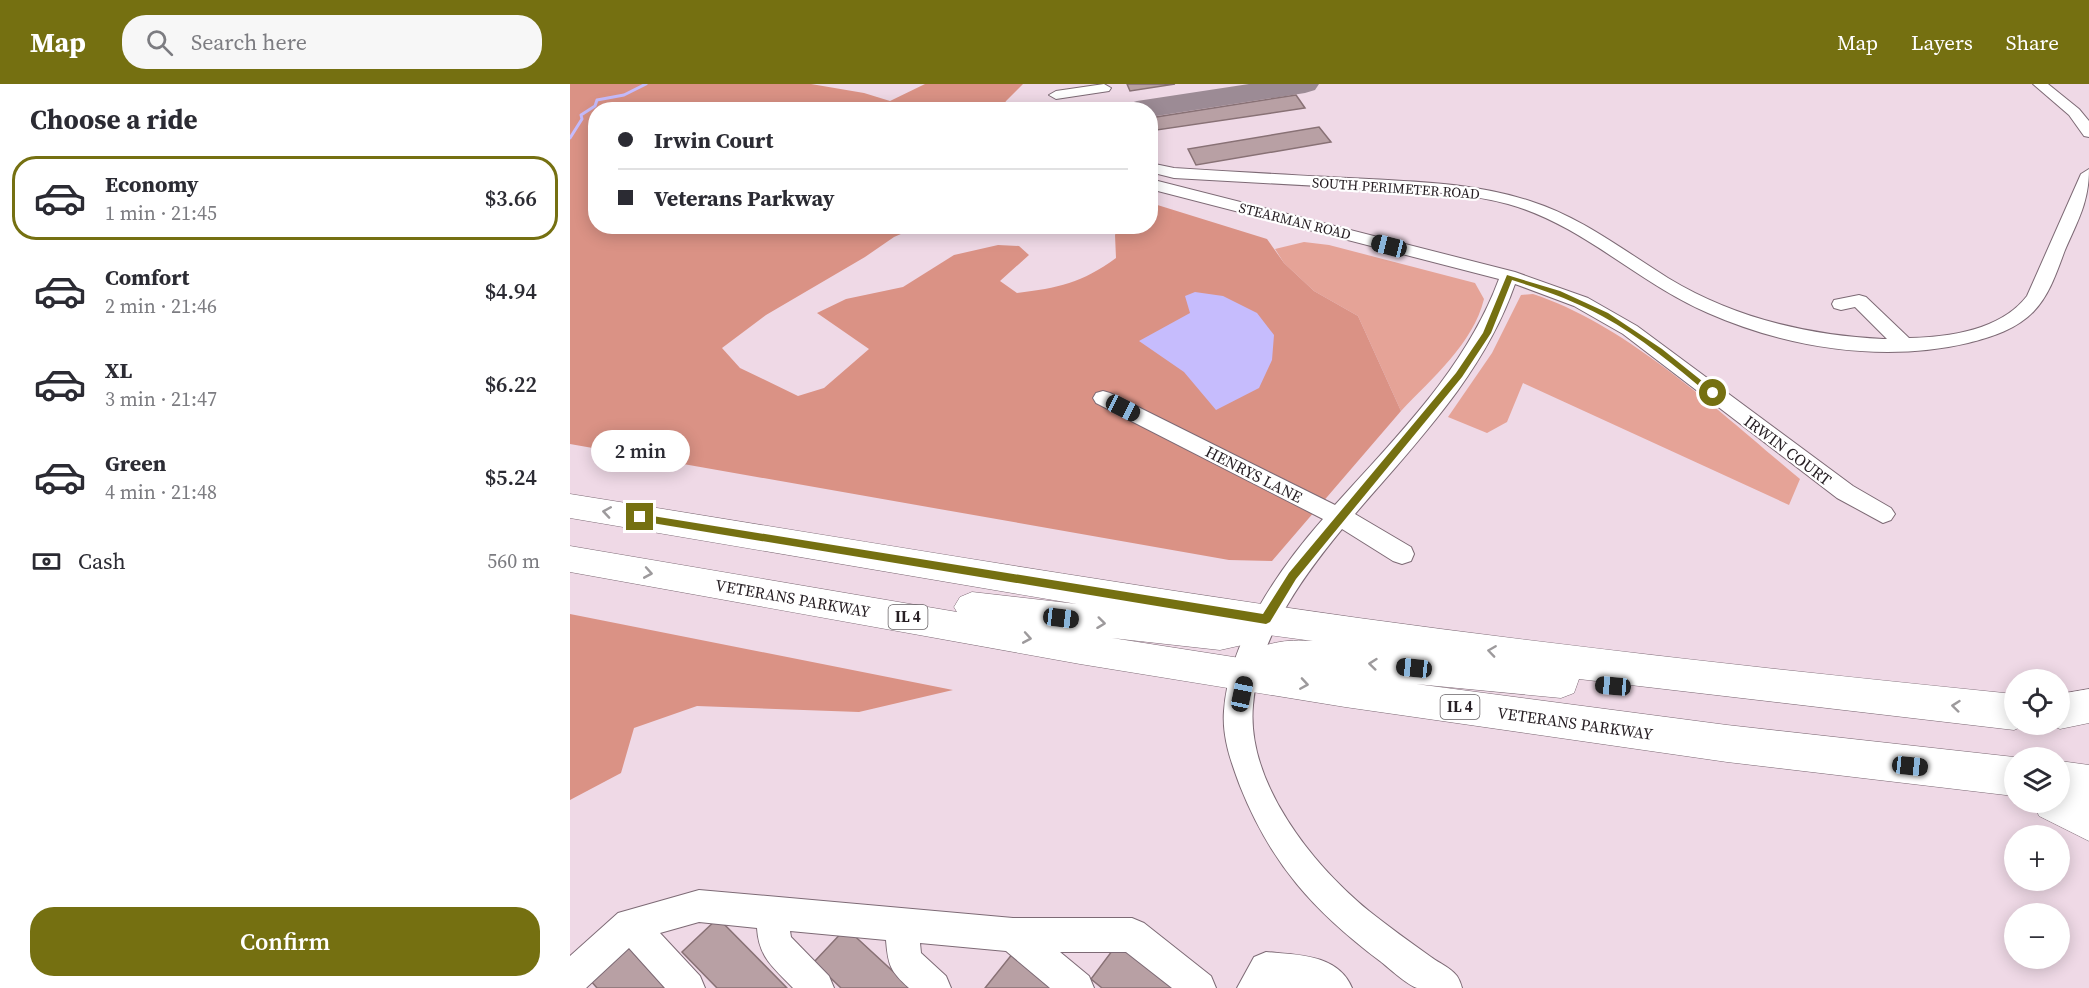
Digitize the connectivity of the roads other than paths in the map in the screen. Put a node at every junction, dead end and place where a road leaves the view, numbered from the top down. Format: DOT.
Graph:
graph roads {
  1 [pos="2040,84"];
  2 [pos="1104,88"];
  3 [pos="1054,90"];
  4 [pos="2089,133"];
  5 [pos="1158,169"];
  6 [pos="2089,174"];
  7 [pos="1158,186"];
  8 [pos="1509,276"];
  9 [pos="1841,304"];
  10 [pos="1905,345"];
  11 [pos="1103,398"];
  12 [pos="570,506"];
  13 [pos="1883,514"];
  14 [pos="1340,518"];
  15 [pos="1402,554"];
  16 [pos="570,559"];
  17 [pos="731,587"];
  18 [pos="1266,619"];
  19 [pos="1246,675"];
  20 [pos="1786,688"];
  21 [pos="2089,706"];
  22 [pos="2070,709"];
  23 [pos="2004,711"];
  24 [pos="2070,718"];
  25 [pos="2089,720"];
  26 [pos="1674,737"];
  27 [pos="2004,776"];
  28 [pos="2070,783"];
  29 [pos="2089,784"];
  30 [pos="2004,794"];
  31 [pos="2070,810"];
  32 [pos="2089,820"];
  33 [pos="772,912"];
  34 [pos="630,925"];
  35 [pos="902,925"];
  36 [pos="1013,935"];
  37 [pos="570,979"];
  38 [pos="688,988"];
  39 [pos="817,988"];
  40 [pos="934,988"];
  41 [pos="1077,988"];
  42 [pos="1199,988"];
  43 [pos="1254,988"];
  44 [pos="1335,988"];
  45 [pos="1445,988"];
  1 -- 4 [label="street"];
  2 -- 3 [label="street"];
  5 -- 10 [label="street, SOUTH PERIMETER ROAD"];
  6 -- 10 [label="street, SOUTH PERIMETER ROAD"];
  7 -- 8 [label="street, STEARMAN ROAD"];
  8 -- 13 [label="street, IRWIN COURT"];
  8 -- 14 [label="street"];
  9 -- 10 [label="street"];
  11 -- 14 [label="street, HENRYS LANE"];
  18 -- 12 [label="highway, one-way"];
  14 -- 15 [label="street, HENRYS LANE"];
  14 -- 18 [label="street"];
  16 -- 17 [label="highway, VETERANS PARKWAY / IL 4, one-way"];
  17 -- 18 [label="highway, one-way"];
  17 -- 19 [label="highway, VETERANS PARKWAY / IL 4, one-way"];
  18 -- 19 [label="street"];
  20 -- 18 [label="highway, one-way"];
  20 -- 19 [label="highway, one-way"];
  19 -- 26 [label="highway, VETERANS PARKWAY / IL 4, one-way"];
  19 -- 45 [label="street"];
  23 -- 20 [label="highway, one-way"];
  21 -- 22 [label="highway"];
  24 -- 25 [label="highway"];
  26 -- 27 [label="highway, VETERANS PARKWAY / IL 4"];
  26 -- 30 [label="highway"];
  28 -- 29 [label="highway"];
  31 -- 32 [label="highway"];
  33 -- 34 [label="street"];
  33 -- 35 [label="street"];
  33 -- 39 [label="street"];
  34 -- 37 [label="street"];
  34 -- 38 [label="street"];
  35 -- 36 [label="street"];
  35 -- 40 [label="street"];
  36 -- 41 [label="street"];
  36 -- 42 [label="street"];
  43 -- 44 [label="street"];
}
